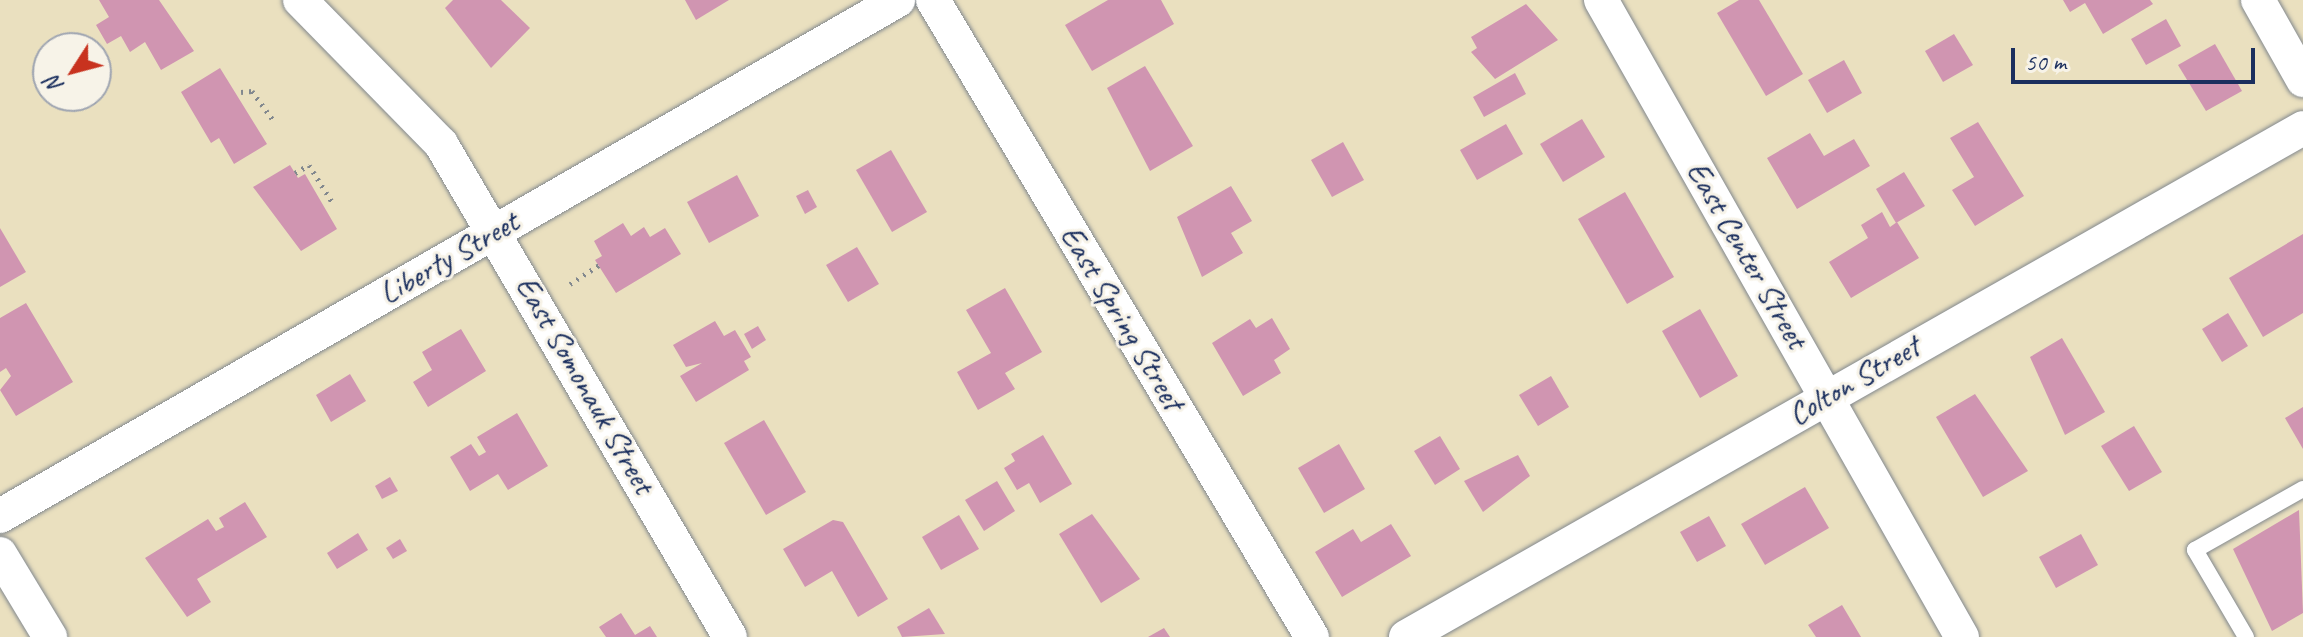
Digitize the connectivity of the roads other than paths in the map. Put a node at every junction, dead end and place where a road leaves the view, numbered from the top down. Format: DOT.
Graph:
graph roads {
  1 [pos="300,0"];
  2 [pos="898,0"];
  3 [pos="933,0"];
  4 [pos="1601,0"];
  5 [pos="2258,0"];
  6 [pos="2303,80"];
  7 [pos="2303,128"];
  8 [pos="496,231"];
  9 [pos="1826,396"];
  10 [pos="2303,489"];
  11 [pos="0,516"];
  12 [pos="0,554"];
  13 [pos="50,637"];
  14 [pos="730,637"];
  15 [pos="1312,637"];
  16 [pos="1406,637"];
  17 [pos="1962,637"];
  18 [pos="2246,637"];
  1 -- 8 [label="street, East Somonauk Street"];
  2 -- 8 [label="street, Liberty Street"];
  3 -- 15 [label="street, East Spring Street"];
  4 -- 9 [label="street, East Center Street"];
  5 -- 6 [label="street"];
  7 -- 9 [label="street, Colton Street"];
  8 -- 11 [label="street, Liberty Street"];
  8 -- 14 [label="street, East Somonauk Street"];
  9 -- 16 [label="street, Colton Street"];
  9 -- 17 [label="street, East Center Street"];
  10 -- 18 [label="lane"];
  12 -- 13 [label="street"];
}
